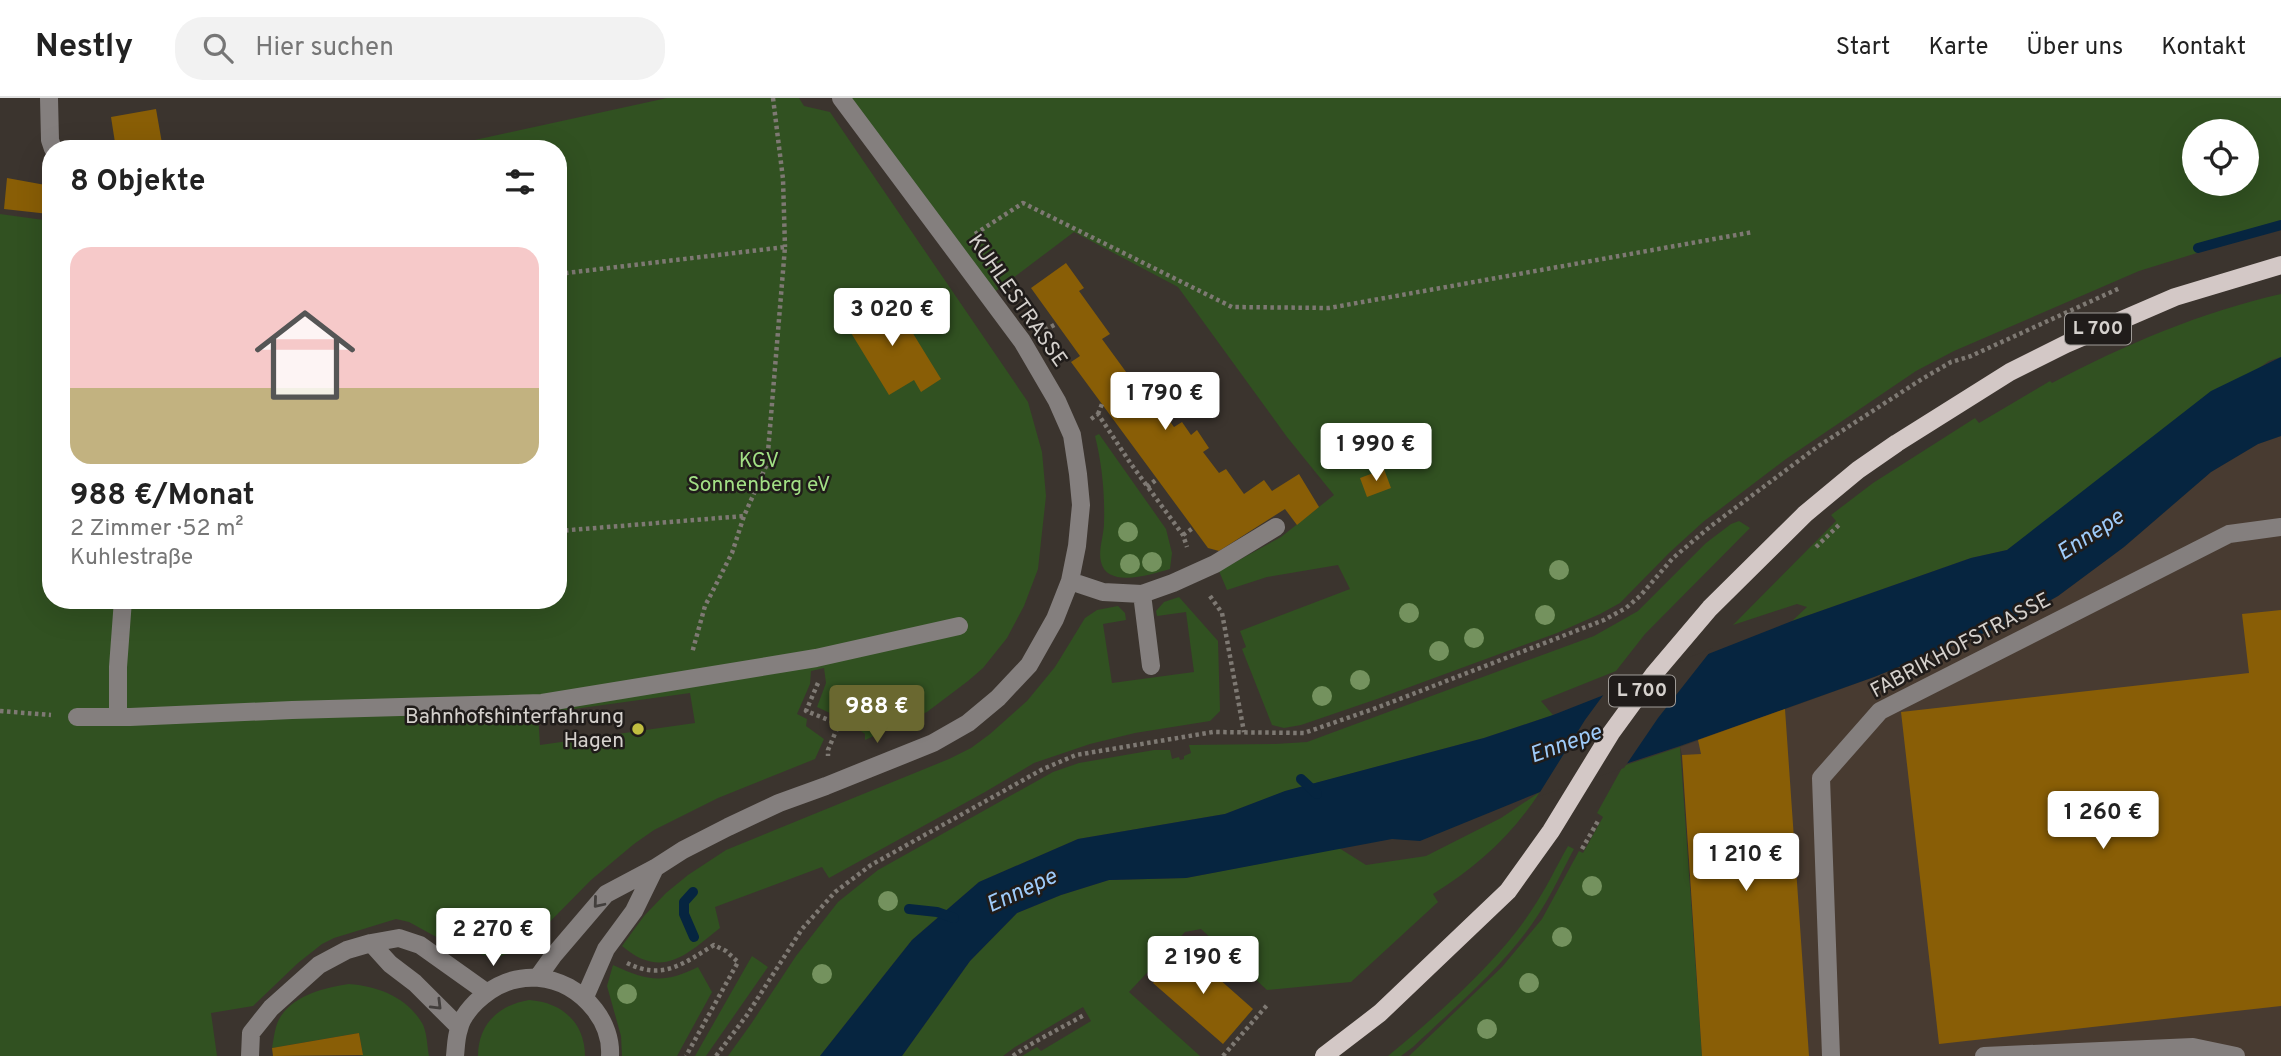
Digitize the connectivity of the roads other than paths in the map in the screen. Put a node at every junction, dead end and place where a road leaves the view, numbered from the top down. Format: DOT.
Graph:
graph roads {
  1 [pos="49,98"];
  2 [pos="841,98"];
  3 [pos="52,140"];
  4 [pos="2281,265"];
  5 [pos="1276,527"];
  6 [pos="2281,527"];
  7 [pos="1070,581"];
  8 [pos="1142,594"];
  9 [pos="122,609"];
  10 [pos="959,626"];
  11 [pos="1151,666"];
  12 [pos="77,717"];
  13 [pos="118,717"];
  14 [pos="655,868"];
  15 [pos="371,943"];
  16 [pos="538,977"];
  17 [pos="486,992"];
  18 [pos="584,997"];
  19 [pos="459,1027"];
  20 [pos="250,1056"];
  21 [pos="455,1056"];
  22 [pos="610,1056"];
  23 [pos="1324,1056"];
  24 [pos="1831,1056"];
  25 [pos="1984,1056"];
  26 [pos="2236,1056"];
  1 -- 3 [label="street"];
  2 -- 7 [label="street, KUHLESTRASSE"];
  4 -- 23 [label="main road, L 700"];
  5 -- 8 [label="street"];
  6 -- 24 [label="street, FABRIKHOFSTRASSE"];
  7 -- 8 [label="street"];
  7 -- 14 [label="street, KUHLESTRASSE"];
  8 -- 11 [label="street"];
  9 -- 13 [label="street"];
  10 -- 13 [label="street"];
  12 -- 13 [label="street"];
  14 -- 16 [label="street, KUHLESTRASSE, one-way"];
  14 -- 18 [label="street"];
  15 -- 17 [label="street"];
  15 -- 19 [label="street, one-way"];
  15 -- 20 [label="street"];
  16 -- 17 [label="street"];
  16 -- 18 [label="street"];
  17 -- 19 [label="street"];
  18 -- 22 [label="street"];
  19 -- 21 [label="street"];
  25 -- 26 [label="street"];
}
